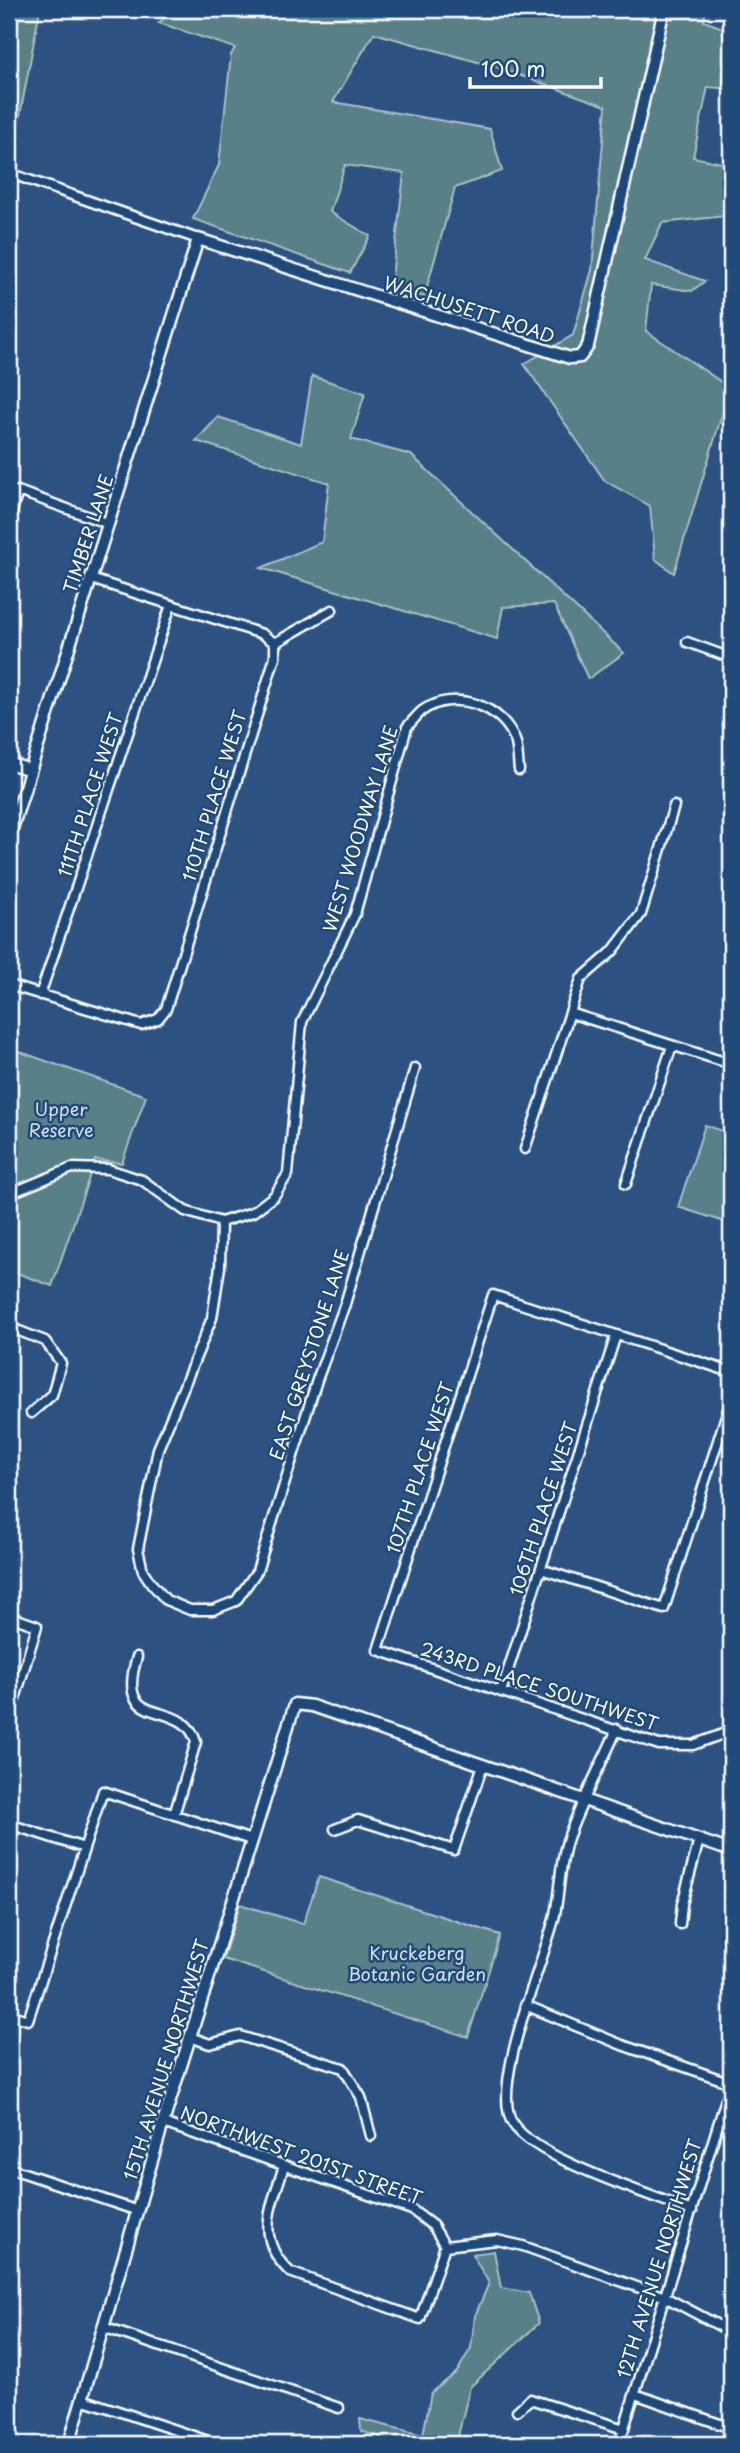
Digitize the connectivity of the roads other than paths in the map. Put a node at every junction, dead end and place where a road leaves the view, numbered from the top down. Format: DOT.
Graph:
graph roads {
  1 [pos="664,9"];
  2 [pos="9,173"];
  3 [pos="198,239"];
  4 [pos="9,522"];
  5 [pos="109,524"];
  6 [pos="91,579"];
  7 [pos="171,605"];
  8 [pos="332,610"];
  9 [pos="687,642"];
  10 [pos="275,643"];
  11 [pos="731,657"];
  12 [pos="9,763"];
  13 [pos="30,770"];
  14 [pos="519,770"];
  15 [pos="674,806"];
  16 [pos="9,838"];
  17 [pos="9,985"];
  18 [pos="40,995"];
  19 [pos="570,1013"];
  20 [pos="672,1046"];
  21 [pos="731,1064"];
  22 [pos="415,1068"];
  23 [pos="525,1149"];
  24 [pos="626,1184"];
  25 [pos="9,1194"];
  26 [pos="221,1222"];
  27 [pos="9,1327"];
  28 [pos="616,1335"];
  29 [pos="731,1372"];
  30 [pos="731,1400"];
  31 [pos="31,1413"];
  32 [pos="541,1569"];
  33 [pos="9,1616"];
  34 [pos="378,1650"];
  35 [pos="137,1657"];
  36 [pos="501,1692"];
  37 [pos="9,1718"];
  38 [pos="617,1730"];
  39 [pos="731,1731"];
  40 [pos="483,1765"];
  41 [pos="586,1800"];
  42 [pos="174,1815"];
  43 [pos="9,1824"];
  44 [pos="335,1829"];
  45 [pos="251,1840"];
  46 [pos="699,1840"];
  47 [pos="84,1848"];
  48 [pos="731,1851"];
  49 [pos="680,1924"];
  50 [pos="525,2005"];
  51 [pos="9,2014"];
  52 [pos="190,2037"];
  53 [pos="731,2083"];
  54 [pos="163,2123"];
  55 [pos="371,2136"];
  56 [pos="284,2166"];
  57 [pos="9,2168"];
  58 [pos="138,2211"];
  59 [pos="692,2211"];
  60 [pos="445,2246"];
  61 [pos="666,2297"];
  62 [pos="103,2328"];
  63 [pos="731,2332"];
  64 [pos="635,2394"];
  65 [pos="82,2399"];
  66 [pos="340,2408"];
  67 [pos="517,2411"];
  68 [pos="731,2428"];
  69 [pos="624,2430"];
  70 [pos="69,2444"];
  71 [pos="217,2444"];
  72 [pos="620,2444"];
  1 -- 3 [label="street, WACHUSETT ROAD"];
  2 -- 3 [label="street, WACHUSETT ROAD"];
  3 -- 5 [label="street, TIMBER LANE"];
  4 -- 5 [label="street"];
  5 -- 6 [label="street, TIMBER LANE"];
  6 -- 7 [label="street"];
  6 -- 13 [label="street, TIMBER LANE"];
  7 -- 10 [label="street"];
  7 -- 18 [label="street, 111TH PLACE WEST"];
  8 -- 10 [label="street"];
  9 -- 11 [label="street"];
  10 -- 18 [label="street, 110TH PLACE WEST"];
  12 -- 13 [label="street"];
  13 -- 16 [label="street, TIMBER LANE"];
  14 -- 26 [label="street, WEST WOODWAY LANE"];
  15 -- 19 [label="street"];
  17 -- 18 [label="street"];
  19 -- 20 [label="street"];
  19 -- 23 [label="street"];
  20 -- 21 [label="street"];
  20 -- 24 [label="street"];
  22 -- 26 [label="street, EAST GREYSTONE LANE"];
  25 -- 26 [label="street"];
  27 -- 31 [label="street"];
  28 -- 29 [label="street"];
  28 -- 32 [label="street, 106TH PLACE WEST"];
  28 -- 34 [label="street, 107TH PLACE WEST"];
  30 -- 32 [label="street"];
  32 -- 36 [label="street, 106TH PLACE WEST"];
  33 -- 37 [label="street"];
  34 -- 36 [label="street, 243RD PLACE SOUTHWEST"];
  35 -- 42 [label="street"];
  36 -- 38 [label="street, 243RD PLACE SOUTHWEST"];
  38 -- 39 [label="street, 243RD PLACE SOUTHWEST"];
  38 -- 41 [label="street"];
  40 -- 41 [label="street"];
  40 -- 44 [label="street"];
  40 -- 45 [label="street, 15TH AVENUE NORTHWEST"];
  41 -- 46 [label="street"];
  41 -- 50 [label="street"];
  42 -- 45 [label="street"];
  42 -- 47 [label="street"];
  43 -- 47 [label="street"];
  45 -- 52 [label="street, 15TH AVENUE NORTHWEST"];
  46 -- 48 [label="street"];
  46 -- 49 [label="street"];
  47 -- 51 [label="street"];
  50 -- 53 [label="street"];
  50 -- 59 [label="street"];
  52 -- 54 [label="street, 15TH AVENUE NORTHWEST"];
  52 -- 55 [label="street"];
  53 -- 59 [label="street, 12TH AVENUE NORTHWEST"];
  54 -- 56 [label="street, NORTHWEST 201ST STREET"];
  54 -- 58 [label="street, 15TH AVENUE NORTHWEST"];
  56 -- 60 [label="street, NORTHWEST 201ST STREET"];
  56 -- 60 [label="street"];
  57 -- 58 [label="street"];
  58 -- 62 [label="street, 15TH AVENUE NORTHWEST"];
  59 -- 61 [label="street, 12TH AVENUE NORTHWEST"];
  60 -- 61 [label="street"];
  61 -- 63 [label="street"];
  61 -- 64 [label="street, 12TH AVENUE NORTHWEST"];
  62 -- 65 [label="street, 15TH AVENUE NORTHWEST"];
  62 -- 66 [label="street"];
  64 -- 68 [label="street"];
  64 -- 69 [label="street, 12TH AVENUE NORTHWEST"];
  65 -- 70 [label="street, 15TH AVENUE NORTHWEST"];
  65 -- 71 [label="street"];
  67 -- 69 [label="street"];
  69 -- 72 [label="street, 12TH AVENUE NORTHWEST"];
}
